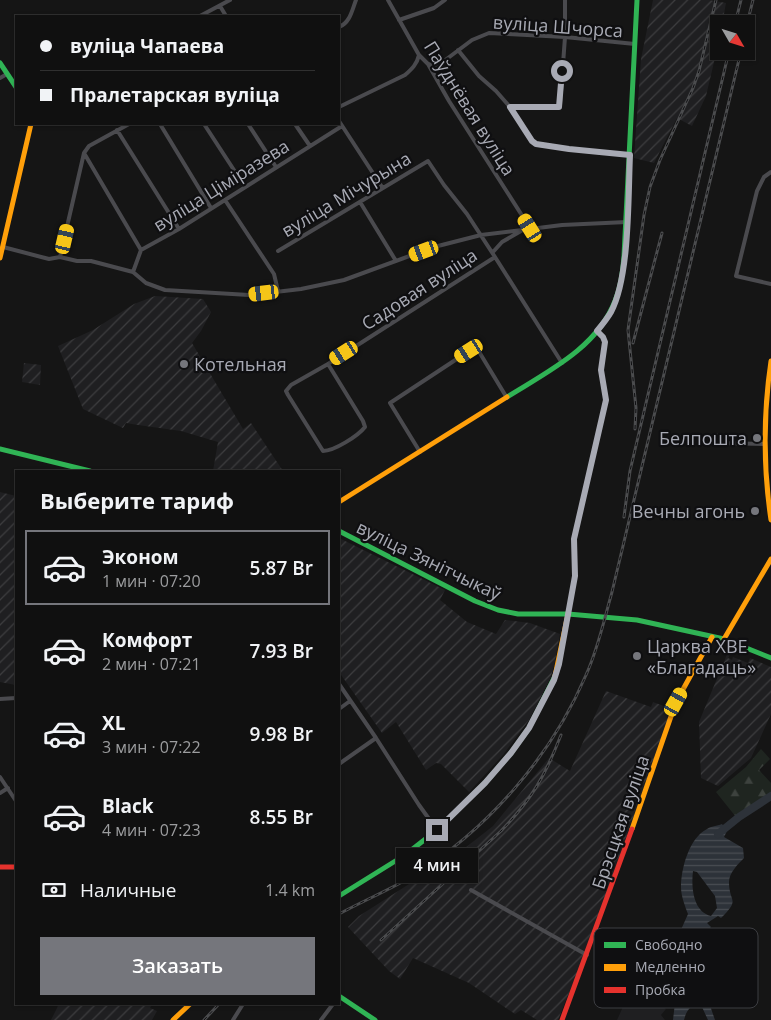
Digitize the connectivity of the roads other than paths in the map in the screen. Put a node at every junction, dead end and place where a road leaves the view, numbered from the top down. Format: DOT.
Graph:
graph roads {
  1 [pos="230,0"];
  2 [pos="356,0"];
  3 [pos="388,0"];
  4 [pos="445,0"];
  5 [pos="565,0"];
  6 [pos="637,0"];
  7 [pos="220,6"];
  8 [pos="202,15"];
  9 [pos="225,15"];
  10 [pos="399,20"];
  11 [pos="340,26"];
  12 [pos="565,37"];
  13 [pos="635,44"];
  14 [pos="458,50"];
  15 [pos="419,55"];
  16 [pos="0,63"];
  17 [pos="428,64"];
  18 [pos="7,74"];
  19 [pos="0,78"];
  20 [pos="15,86"];
  21 [pos="340,107"];
  22 [pos="510,107"];
  23 [pos="340,123"];
  24 [pos="31,125"];
  25 [pos="127,125"];
  26 [pos="161,125"];
  27 [pos="205,125"];
  28 [pos="249,125"];
  29 [pos="296,125"];
  30 [pos="342,126"];
  31 [pos="118,130"];
  32 [pos="310,146"];
  33 [pos="84,153"];
  34 [pos="630,155"];
  35 [pos="276,167"];
  36 [pos="771,172"];
  37 [pos="245,187"];
  38 [pos="382,188"];
  39 [pos="225,200"];
  40 [pos="360,202"];
  41 [pos="211,208"];
  42 [pos="627,222"];
  43 [pos="178,228"];
  44 [pos="530,228"];
  45 [pos="523,230"];
  46 [pos="481,236"];
  47 [pos="1,247"];
  48 [pos="141,250"];
  49 [pos="278,251"];
  50 [pos="492,252"];
  51 [pos="60,257"];
  52 [pos="495,257"];
  53 [pos="0,258"];
  54 [pos="396,261"];
  55 [pos="133,272"];
  56 [pos="771,284"];
  57 [pos="278,291"];
  58 [pos="597,331"];
  59 [pos="771,361"];
  60 [pos="562,363"];
  61 [pos="328,364"];
  62 [pos="507,398"];
  63 [pos="716,435"];
  64 [pos="764,444"];
  65 [pos="0,449"];
  66 [pos="420,452"];
  67 [pos="86,470"];
  68 [pos="340,501"];
  69 [pos="771,520"];
  70 [pos="340,532"];
  71 [pos="771,559"];
  72 [pos="568,614"];
  73 [pos="712,637"];
  74 [pos="724,639"];
  75 [pos="771,658"];
  76 [pos="340,686"];
  77 [pos="15,698"];
  78 [pos="0,699"];
  79 [pos="350,701"];
  80 [pos="340,708"];
  81 [pos="376,738"];
  82 [pos="340,763"];
  83 [pos="0,777"];
  84 [pos="8,788"];
  85 [pos="0,793"];
  86 [pos="15,798"];
  87 [pos="437,830"];
  88 [pos="15,867"];
  89 [pos="0,868"];
  90 [pos="471,890"];
  91 [pos="340,895"];
  92 [pos="596,928"];
  93 [pos="594,935"];
  94 [pos="587,955"];
  95 [pos="340,997"];
  96 [pos="189,1005"];
  97 [pos="242,1005"];
  98 [pos="332,1005"];
  99 [pos="173,1020"];
  100 [pos="233,1020"];
  101 [pos="321,1020"];
  102 [pos="375,1020"];
  103 [pos="562,1020"];
  1 -- 7 [label="street"];
  2 -- 11 [label="street"];
  3 -- 10 [label="street, Паўднёвая вуліца"];
  4 -- 10 [label="street"];
  5 -- 12 [label="street"];
  6 -- 13 [label="main road"];
  7 -- 8 [label="street"];
  7 -- 9 [label="street"];
  10 -- 15 [label="street, Паўднёвая вуліца"];
  12 -- 13 [label="street, вуліца Шчорса"];
  12 -- 14 [label="street, вуліца Шчорса"];
  12 -- 22 [label="street"];
  13 -- 34 [label="main road"];
  14 -- 17 [label="street, вуліца Шчорса"];
  14 -- 22 [label="street"];
  15 -- 17 [label="street, Паўднёвая вуліца"];
  15 -- 21 [label="street"];
  16 -- 18 [label="main road"];
  17 -- 44 [label="street, Паўднёвая вуліца"];
  18 -- 19 [label="street"];
  18 -- 20 [label="main road"];
  22 -- 34 [label="street"];
  23 -- 30 [label="street"];
  24 -- 47 [label="main road"];
  25 -- 31 [label="street"];
  26 -- 41 [label="street"];
  27 -- 37 [label="street"];
  28 -- 35 [label="street"];
  29 -- 32 [label="street"];
  30 -- 32 [label="street, вуліца Ціміразева"];
  30 -- 38 [label="street"];
  31 -- 33 [label="street"];
  31 -- 43 [label="street"];
  32 -- 35 [label="street, вуліца Ціміразева"];
  33 -- 48 [label="street"];
  33 -- 51 [label="street"];
  34 -- 42 [label="main road"];
  35 -- 37 [label="street, вуліца Ціміразева"];
  36 -- 56 [label="street"];
  37 -- 39 [label="street, вуліца Ціміразева"];
  38 -- 40 [label="street, вуліца Мічурына"];
  38 -- 46 [label="street, вуліца Мічурына"];
  39 -- 41 [label="street, вуліца Ціміразева"];
  39 -- 57 [label="street"];
  40 -- 49 [label="street, вуліца Мічурына"];
  40 -- 54 [label="street"];
  41 -- 43 [label="street, вуліца Ціміразева"];
  42 -- 44 [label="street"];
  42 -- 58 [label="main road"];
  43 -- 48 [label="street, вуліца Ціміразева"];
  44 -- 45 [label="street"];
  45 -- 46 [label="street"];
  45 -- 50 [label="street"];
  46 -- 50 [label="street"];
  46 -- 54 [label="street"];
  47 -- 51 [label="street"];
  47 -- 53 [label="main road"];
  48 -- 55 [label="street"];
  50 -- 52 [label="street"];
  51 -- 55 [label="street"];
  52 -- 60 [label="street, Садовая вуліца"];
  52 -- 61 [label="street, Садовая вуліца"];
  54 -- 57 [label="street"];
  55 -- 57 [label="street"];
  58 -- 60 [label="main road"];
  58 -- 72 [label="street"];
  59 -- 64 [label="main road"];
  60 -- 62 [label="main road"];
  61 -- 61 [label="street, Садовая вуліца"];
  62 -- 66 [label="main road"];
  62 -- 66 [label="street"];
  63 -- 64 [label="street"];
  64 -- 69 [label="main road"];
  65 -- 67 [label="main road"];
  66 -- 68 [label="main road"];
  70 -- 72 [label="main road, вуліца Зянітчыкаў"];
  71 -- 74 [label="main road"];
  72 -- 73 [label="main road, вуліца Зянітчыкаў"];
  72 -- 87 [label="main road"];
  73 -- 74 [label="main road, вуліца Зянітчыкаў"];
  73 -- 92 [label="main road, Брэсцкая вуліца"];
  74 -- 75 [label="main road, вуліца Зянітчыкаў"];
  76 -- 79 [label="street"];
  77 -- 78 [label="street"];
  79 -- 80 [label="street"];
  79 -- 81 [label="street"];
  81 -- 82 [label="street"];
  81 -- 87 [label="street"];
  83 -- 84 [label="street"];
  84 -- 85 [label="street"];
  84 -- 86 [label="street"];
  87 -- 91 [label="main road"];
  88 -- 89 [label="main road"];
  90 -- 94 [label="street"];
  93 -- 94 [label="main road, Брэсцкая вуліца"];
  94 -- 103 [label="main road, Брэсцкая вуліца"];
  95 -- 102 [label="main road"];
  96 -- 99 [label="main road"];
  97 -- 100 [label="street"];
  98 -- 101 [label="street"];
}
